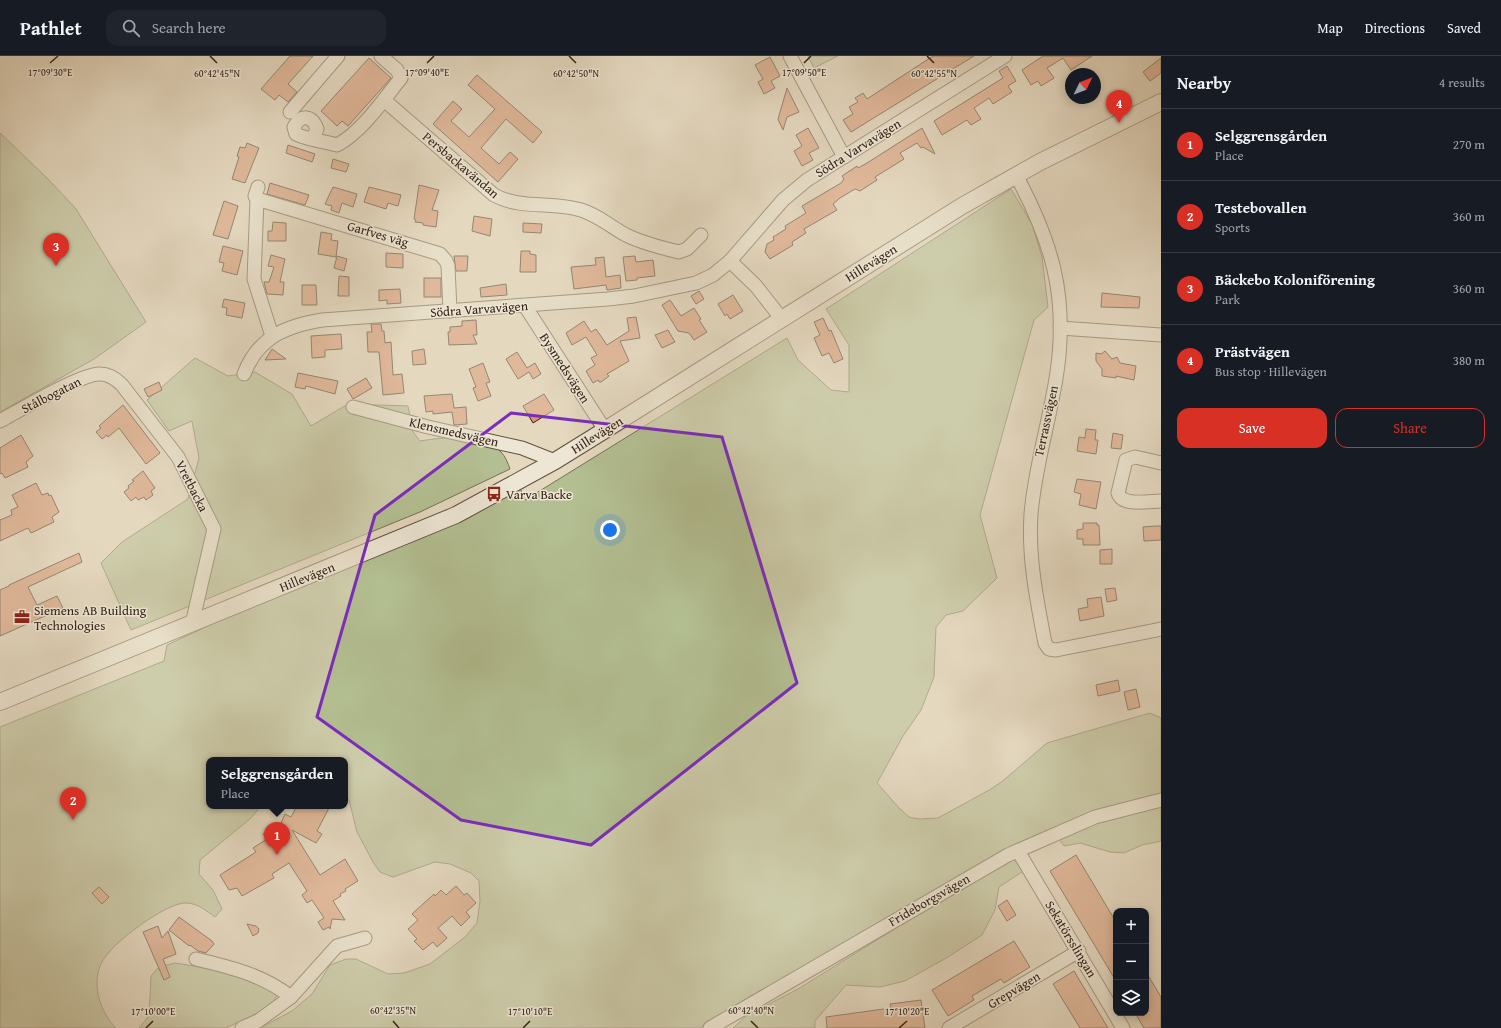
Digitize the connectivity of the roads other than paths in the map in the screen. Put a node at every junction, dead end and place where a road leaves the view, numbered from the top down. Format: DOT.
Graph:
graph roads {
  1 [pos="338,56"];
  2 [pos="381,56"];
  3 [pos="790,56"];
  4 [pos="1005,56"];
  5 [pos="384,100"];
  6 [pos="1161,102"];
  7 [pos="290,112"];
  8 [pos="313,138"];
  9 [pos="844,157"];
  10 [pos="1016,175"];
  11 [pos="701,235"];
  12 [pos="730,261"];
  13 [pos="525,306"];
  14 [pos="450,311"];
  15 [pos="781,318"];
  16 [pos="1060,328"];
  17 [pos="1161,335"];
  18 [pos="272,336"];
  19 [pos="103,374"];
  20 [pos="244,374"];
  21 [pos="353,407"];
  22 [pos="0,421"];
  23 [pos="605,430"];
  24 [pos="555,461"];
  25 [pos="1161,462"];
  26 [pos="1161,501"];
  27 [pos="192,624"];
  28 [pos="1161,629"];
  29 [pos="0,702"];
  30 [pos="1161,800"];
  31 [pos="1018,851"];
  32 [pos="365,938"];
  33 [pos="1079,951"];
  34 [pos="196,959"];
  35 [pos="291,997"];
  36 [pos="242,1028"];
  37 [pos="710,1028"];
  38 [pos="949,1028"];
  39 [pos="1124,1028"];
  1 -- 7 [label="street"];
  2 -- 5 [label="street"];
  3 -- 9 [label="street"];
  4 -- 9 [label="street, Södra Varvavägen"];
  5 -- 8 [label="street"];
  5 -- 11 [label="street, Persbackavändan"];
  6 -- 10 [label="street, Hillevägen"];
  9 -- 12 [label="street, Södra Varvavägen"];
  10 -- 15 [label="street, Hillevägen"];
  10 -- 16 [label="street, Terrassvägen"];
  12 -- 13 [label="street, Södra Varvavägen"];
  12 -- 15 [label="street"];
  13 -- 14 [label="street, Södra Varvavägen"];
  13 -- 23 [label="street, Bysmedsvägen"];
  14 -- 18 [label="street, Södra Varvavägen"];
  14 -- 18 [label="street, Garfves väg"];
  15 -- 23 [label="street, Hillevägen"];
  16 -- 17 [label="street"];
  16 -- 28 [label="street, Terrassvägen"];
  18 -- 20 [label="street, Södra Varvavägen"];
  19 -- 22 [label="street, Stålbogatan"];
  19 -- 27 [label="street, Vretbacka"];
  21 -- 24 [label="street, Klensmedsvägen"];
  23 -- 24 [label="street, Hillevägen"];
  24 -- 27 [label="street, Hillevägen"];
  25 -- 26 [label="street"];
  27 -- 29 [label="street, Hillevägen"];
  30 -- 31 [label="street, Frideborgsvägen"];
  31 -- 33 [label="street, Sekatörsslingan"];
  31 -- 37 [label="street, Frideborgsvägen"];
  32 -- 35 [label="street"];
  33 -- 38 [label="street, Grepvägen"];
  33 -- 39 [label="street, Sekatörsslingan"];
  34 -- 35 [label="street"];
  35 -- 36 [label="street"];
}
